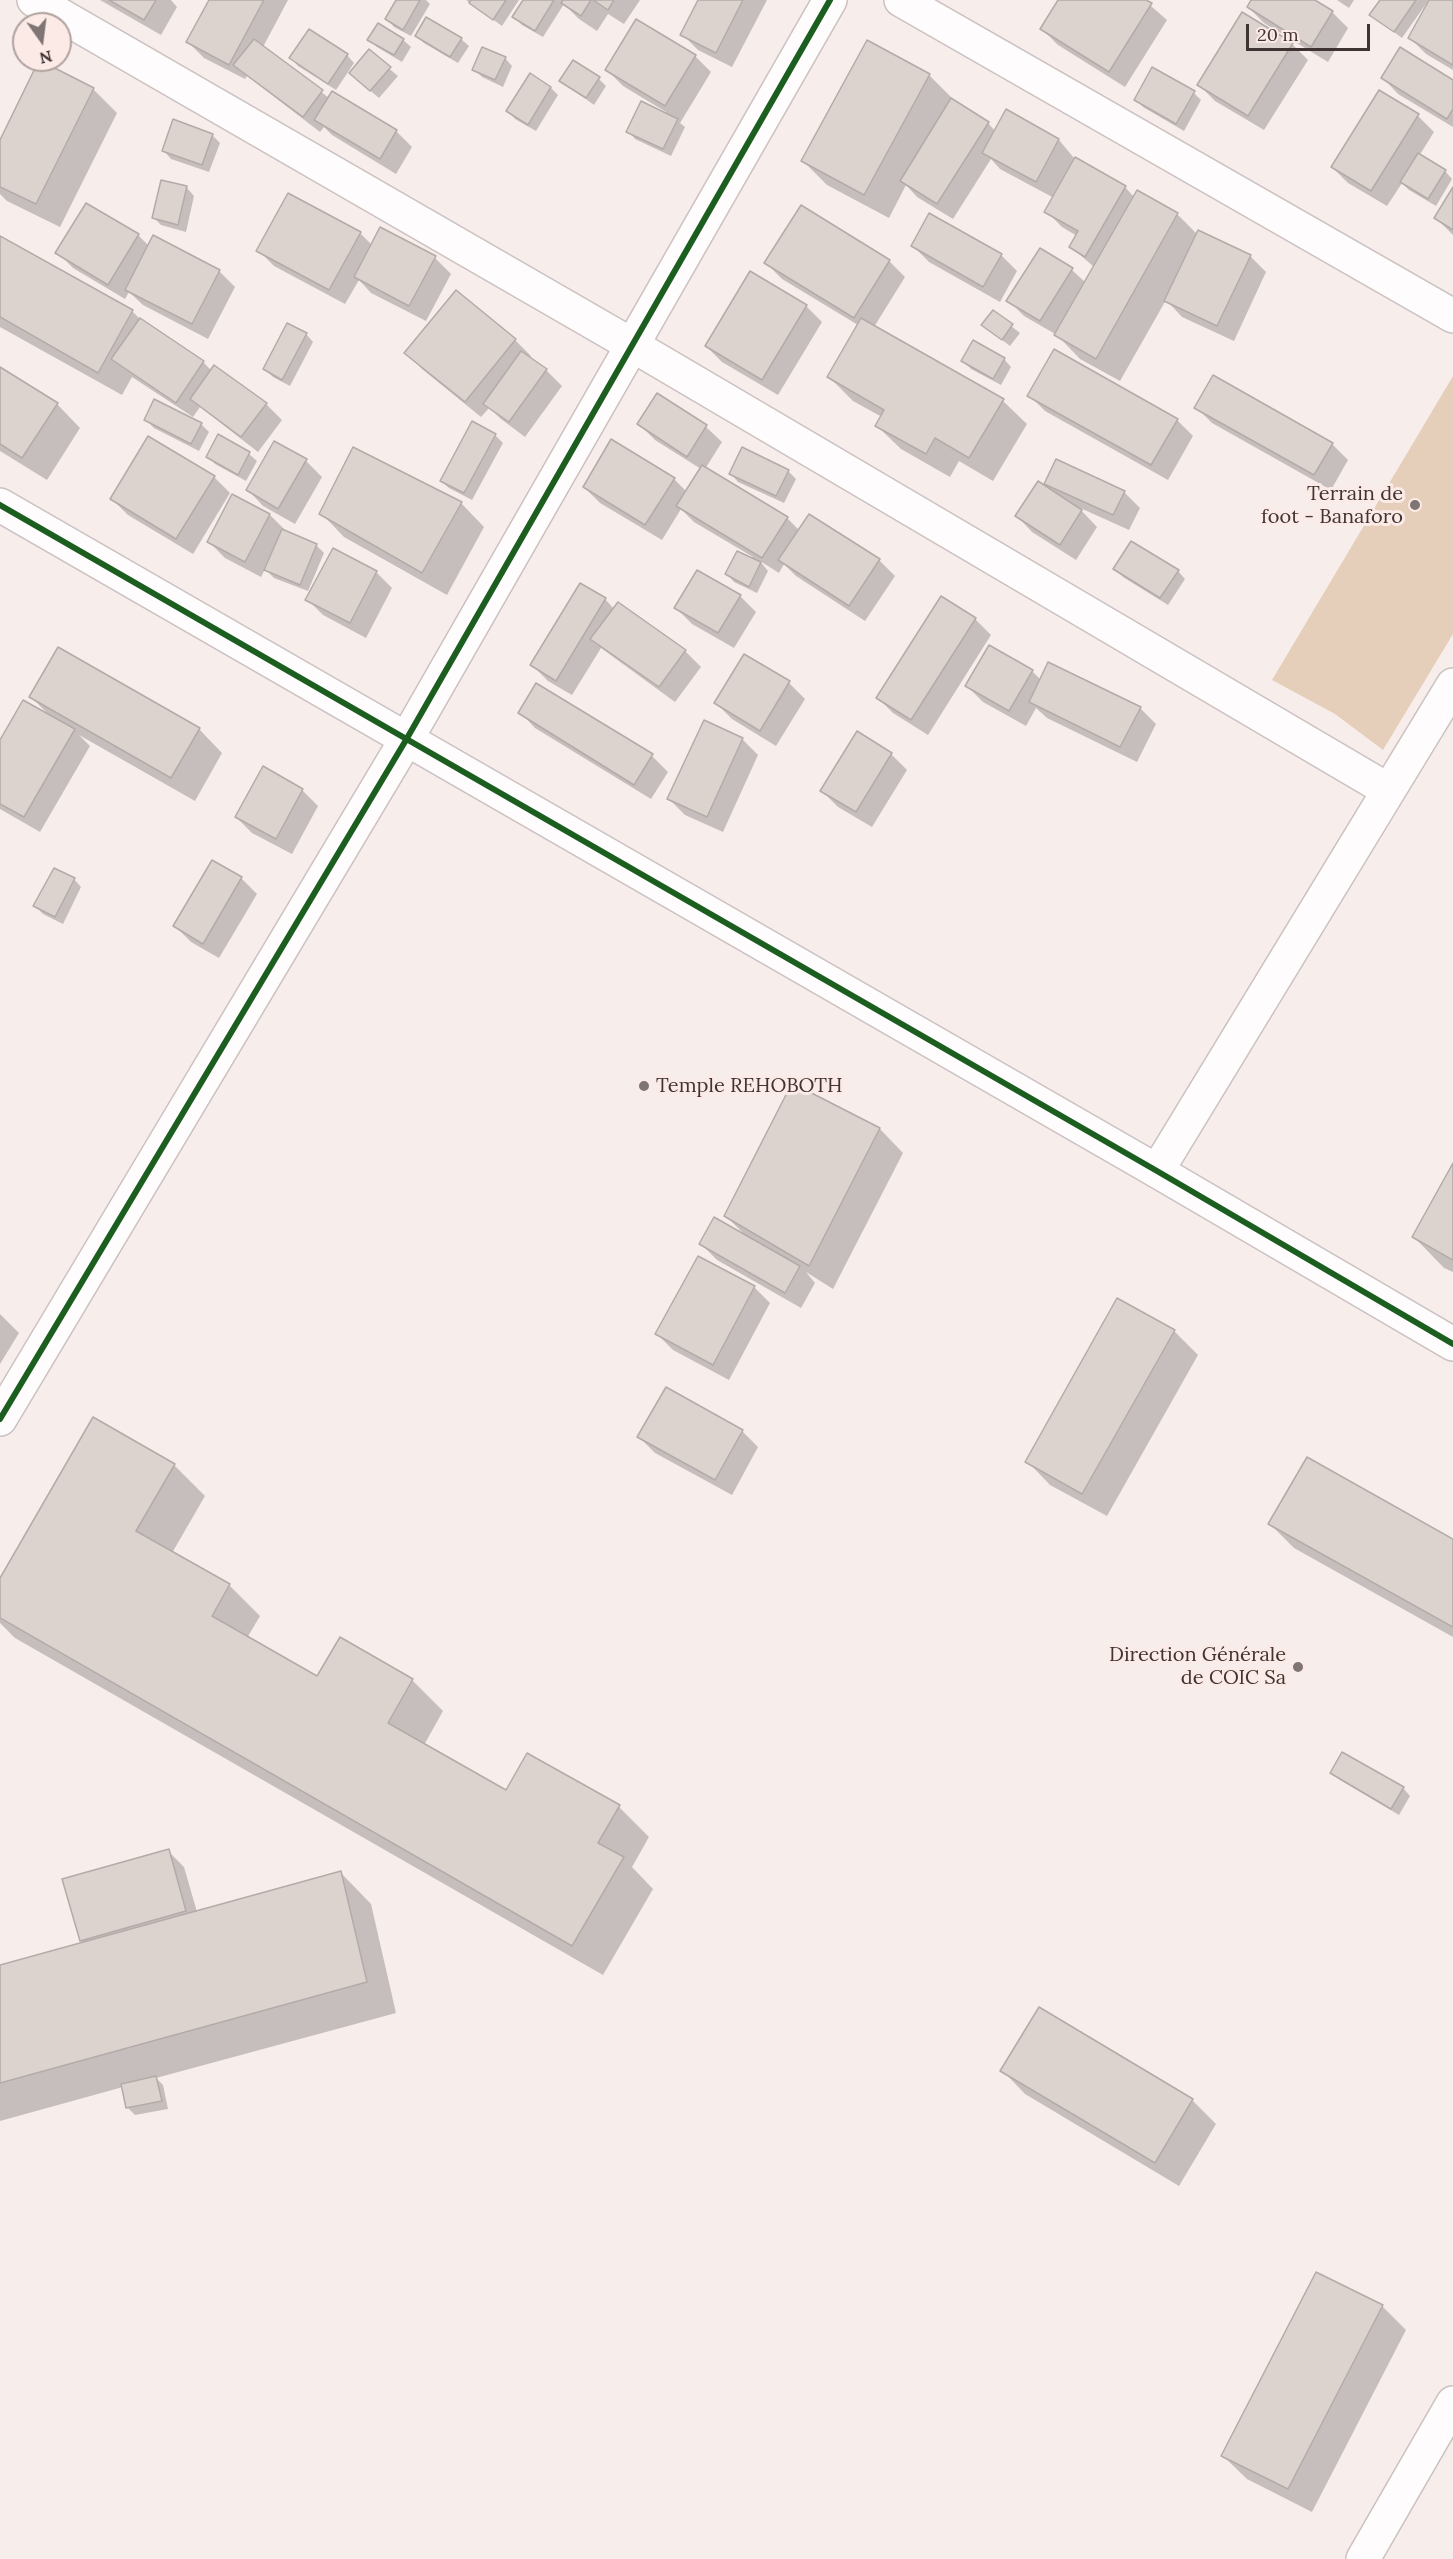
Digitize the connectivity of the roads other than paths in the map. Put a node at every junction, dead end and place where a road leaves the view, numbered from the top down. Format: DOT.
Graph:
graph roads {
  1 [pos="34,0"];
  2 [pos="830,0"];
  3 [pos="901,0"];
  4 [pos="1453,316"];
  5 [pos="632,345"];
  6 [pos="0,505"];
  7 [pos="1453,685"];
  8 [pos="406,740"];
  9 [pos="1389,790"];
  10 [pos="1157,1171"];
  11 [pos="1453,1344"];
  12 [pos="0,1419"];
  13 [pos="1453,2403"];
  14 [pos="1363,2559"];
  1 -- 5 [label="street"];
  2 -- 5 [label="street"];
  3 -- 4 [label="street"];
  5 -- 8 [label="street"];
  5 -- 9 [label="street"];
  6 -- 8 [label="street"];
  7 -- 9 [label="street"];
  8 -- 10 [label="street"];
  8 -- 12 [label="street"];
  9 -- 10 [label="street"];
  10 -- 11 [label="street"];
  13 -- 14 [label="street"];
}
